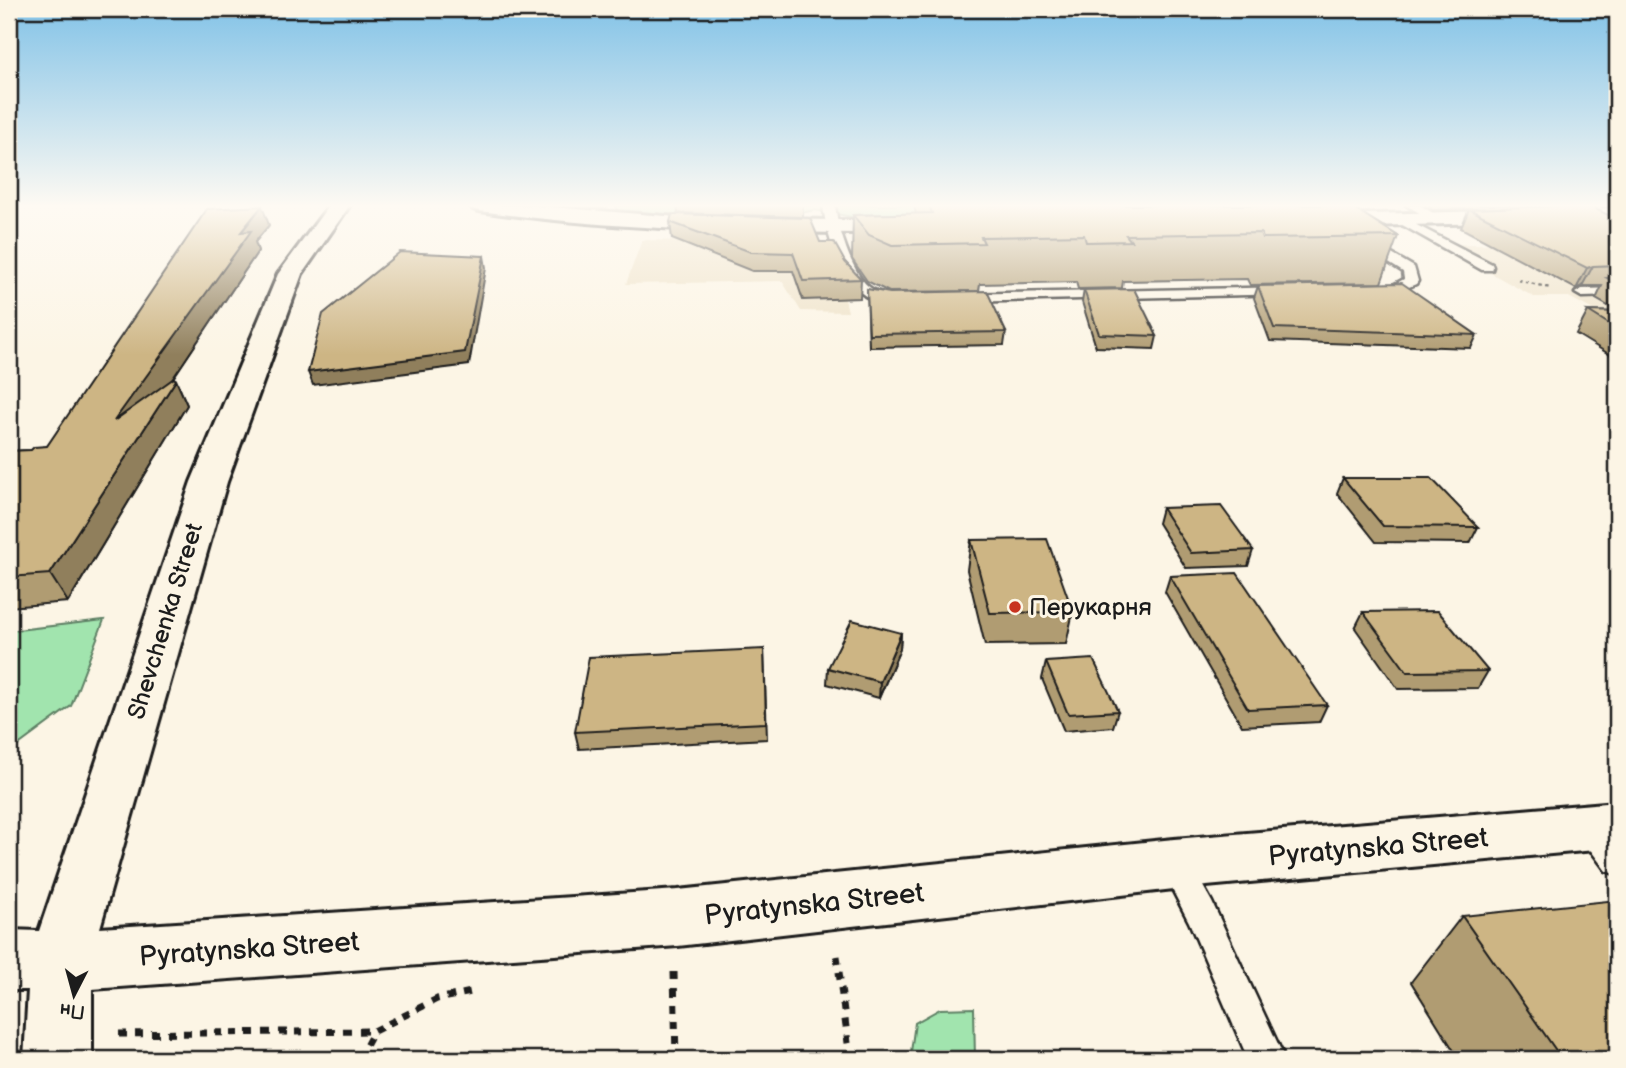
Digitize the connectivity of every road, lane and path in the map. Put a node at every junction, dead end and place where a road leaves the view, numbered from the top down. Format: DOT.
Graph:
graph roads {
  1 [pos="304,255"];
  2 [pos="843,255"];
  3 [pos="1384,255"];
  4 [pos="1469,255"];
  5 [pos="1487,267"];
  6 [pos="1367,289"];
  7 [pos="1298,291"];
  8 [pos="1617,292"];
  9 [pos="1582,293"];
  10 [pos="943,298"];
  11 [pos="903,299"];
  12 [pos="1608,838"];
  13 [pos="1174,864"];
  14 [pos="837,952"];
  15 [pos="35,960"];
  16 [pos="674,971"];
  17 [pos="374,1031"];
  18 [pos="58,1047"];
  19 [pos="676,1059"];
  20 [pos="850,1059"];
  21 [pos="1267,1059"];
  1 -- 15 [label="street, Shevchenka Street"];
  2 -- 11 [label="lane"];
  3 -- 6 [label="lane"];
  4 -- 5 [label="lane"];
  5 -- 9 [label="path"];
  7 -- 10 [label="lane"];
  8 -- 9 [label="lane"];
  12 -- 13 [label="street, Pyratynska Street"];
  13 -- 15 [label="street, Pyratynska Street"];
  13 -- 21 [label="lane"];
  14 -- 20 [label="path"];
  15 -- 18 [label="street, Shevchenka Street"];
  16 -- 19 [label="path"];
  17 -- 18 [label="path"];
}
